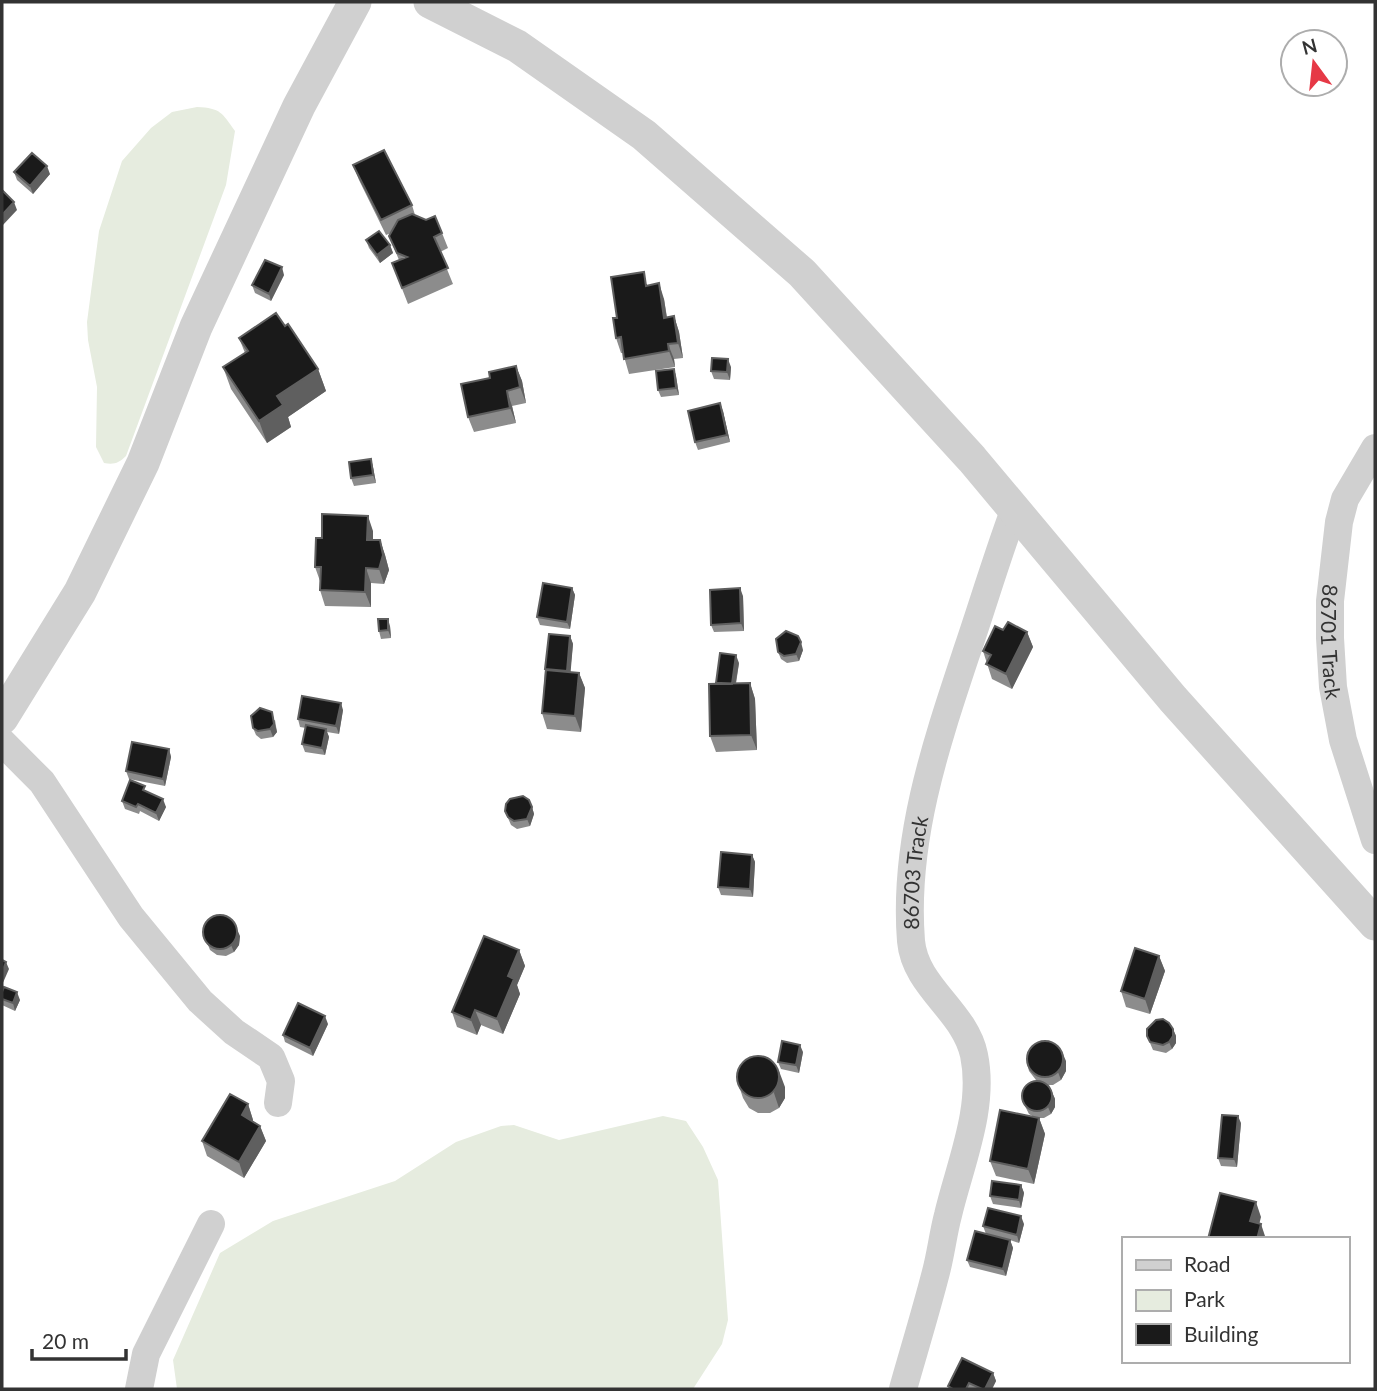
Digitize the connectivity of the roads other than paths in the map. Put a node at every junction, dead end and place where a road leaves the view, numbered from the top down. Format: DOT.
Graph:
graph roads {
  1 [pos="355,2"];
  2 [pos="430,2"];
  3 [pos="1375,448"];
  4 [pos="1014,511"];
  5 [pos="2,718"];
  6 [pos="2,742"];
  7 [pos="1375,840"];
  8 [pos="1375,924"];
  9 [pos="278,1103"];
  10 [pos="211,1224"];
  11 [pos="139,1389"];
  12 [pos="903,1389"];
  1 -- 5 [label="street"];
  2 -- 4 [label="street"];
  3 -- 7 [label="street, 86701 Track"];
  4 -- 8 [label="street"];
  4 -- 12 [label="street, 86703 Track"];
  6 -- 9 [label="street"];
  10 -- 11 [label="street"];
}
